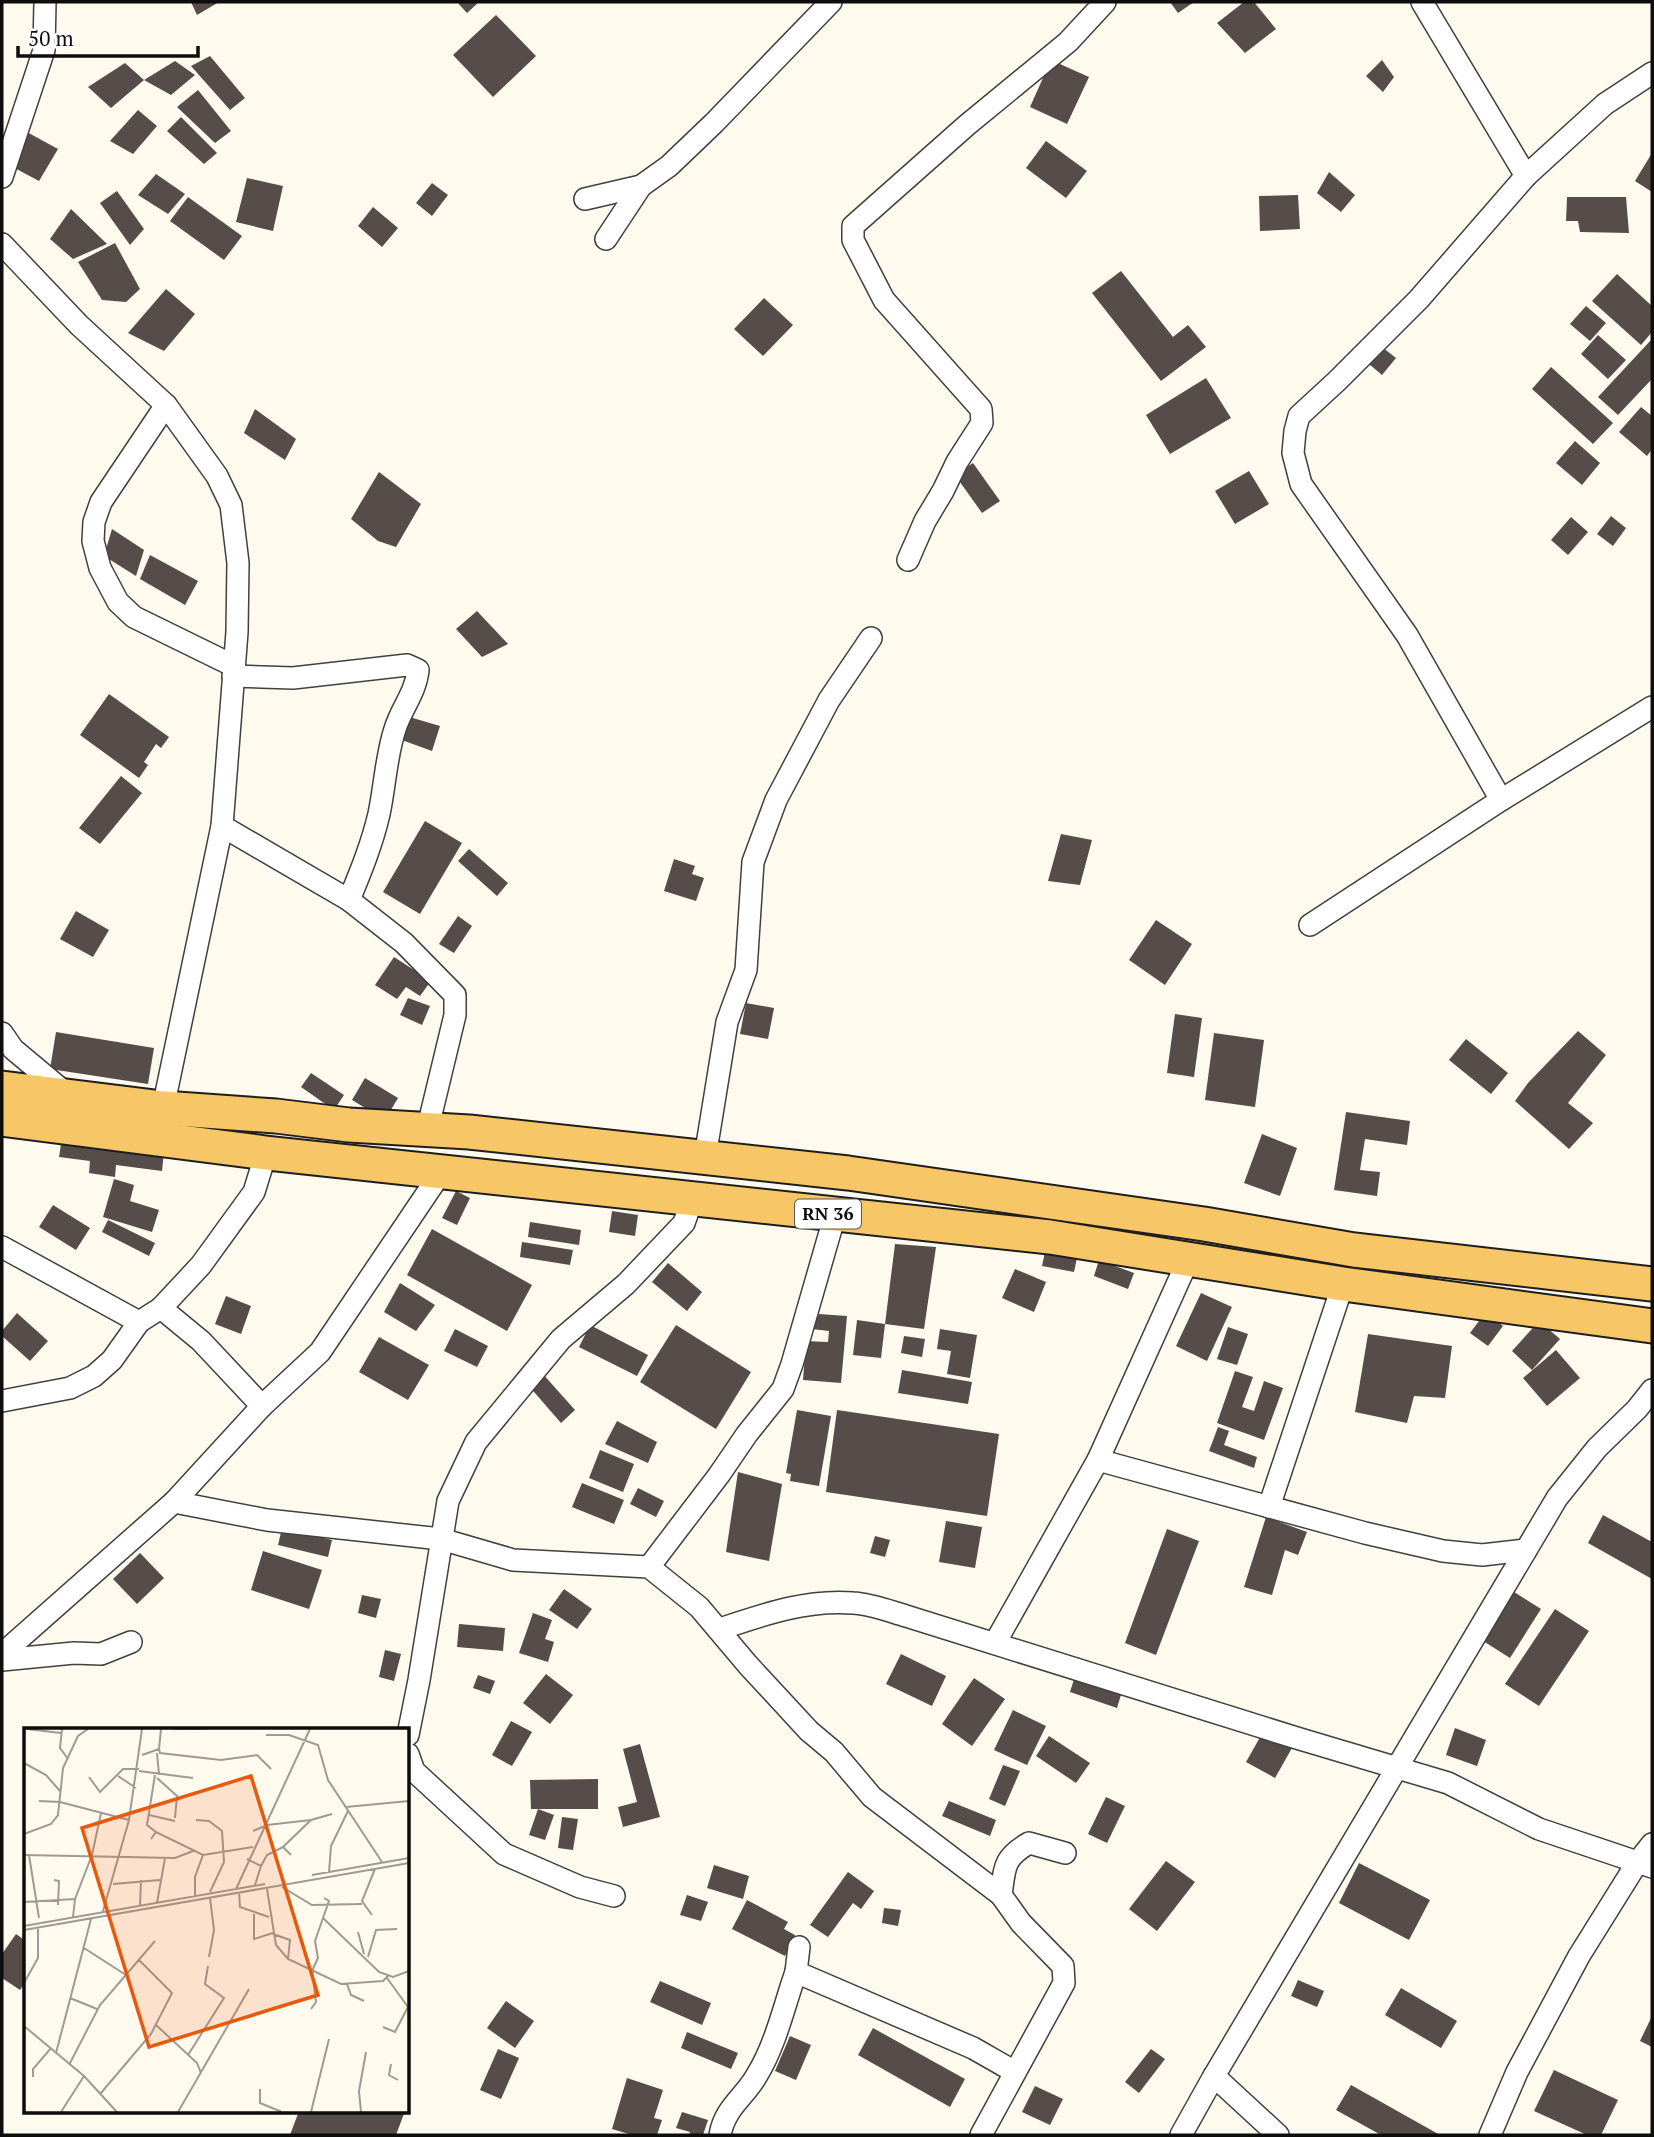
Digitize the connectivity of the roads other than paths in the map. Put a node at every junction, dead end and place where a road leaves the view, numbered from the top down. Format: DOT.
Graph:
graph roads {
  1 [pos="45,2"];
  2 [pos="831,2"];
  3 [pos="1105,2"];
  4 [pos="1422,2"];
  5 [pos="1652,73"];
  6 [pos="1526,176"];
  7 [pos="2,177"];
  8 [pos="641,186"];
  9 [pos="585,199"];
  10 [pos="606,239"];
  11 [pos="2,244"];
  12 [pos="166,405"];
  13 [pos="908,560"];
  14 [pos="871,638"];
  15 [pos="233,671"];
  16 [pos="1652,707"];
  17 [pos="1501,800"];
  18 [pos="222,826"];
  19 [pos="349,900"];
  20 [pos="1310,925"];
  21 [pos="2,1033"];
  22 [pos="2,1088"];
  23 [pos="70,1097"];
  24 [pos="163,1108"];
  25 [pos="2,1119"];
  26 [pos="428,1130"];
  27 [pos="266,1153"];
  28 [pos="705,1157"];
  29 [pos="442,1171"];
  30 [pos="691,1200"];
  31 [pos="835,1215"];
  32 [pos="2,1247"];
  33 [pos="1189,1258"];
  34 [pos="1343,1283"];
  35 [pos="1652,1284"];
  36 [pos="161,1308"];
  37 [pos="139,1322"];
  38 [pos="1652,1326"];
  39 [pos="1652,1390"];
  40 [pos="2,1401"];
  41 [pos="262,1406"];
  42 [pos="1098,1460"];
  43 [pos="174,1502"];
  44 [pos="1269,1507"];
  45 [pos="441,1539"];
  46 [pos="1527,1550"];
  47 [pos="649,1567"];
  48 [pos="720,1629"];
  49 [pos="131,1642"];
  50 [pos="995,1643"];
  51 [pos="2,1654"];
  52 [pos="2,1660"];
  53 [pos="409,1728"];
  54 [pos="410,1760"];
  55 [pos="1398,1767"];
  56 [pos="1652,1843"];
  57 [pos="1065,1853"];
  58 [pos="1645,1865"];
  59 [pos="1002,1895"];
  60 [pos="614,1896"];
  61 [pos="799,1947"];
  62 [pos="796,1972"];
  63 [pos="1015,2072"];
  64 [pos="1214,2076"];
  65 [pos="720,2135"];
  66 [pos="981,2135"];
  67 [pos="1181,2135"];
  68 [pos="1278,2135"];
  69 [pos="1490,2135"];
  1 -- 7 [label="street"];
  2 -- 8 [label="street"];
  3 -- 13 [label="street"];
  4 -- 6 [label="street"];
  5 -- 6 [label="street"];
  6 -- 17 [label="street"];
  8 -- 9 [label="street"];
  8 -- 10 [label="street"];
  11 -- 12 [label="street"];
  12 -- 15 [label="street"];
  12 -- 15 [label="street"];
  14 -- 28 [label="street"];
  15 -- 18 [label="street"];
  15 -- 19 [label="street"];
  16 -- 17 [label="street"];
  17 -- 20 [label="street"];
  18 -- 19 [label="street"];
  18 -- 24 [label="street"];
  19 -- 26 [label="street"];
  21 -- 23 [label="street"];
  22 -- 23 [label="main road, RN 36"];
  23 -- 24 [label="main road, RN 36"];
  24 -- 26 [label="main road, RN 36"];
  25 -- 27 [label="main road, RN 36"];
  26 -- 28 [label="main road, RN 36"];
  27 -- 29 [label="main road, RN 36"];
  27 -- 36 [label="street"];
  28 -- 35 [label="main road, RN 36"];
  29 -- 30 [label="main road, RN 36"];
  29 -- 41 [label="street"];
  30 -- 31 [label="main road, RN 36"];
  30 -- 45 [label="street"];
  31 -- 33 [label="main road, RN 36"];
  31 -- 47 [label="street"];
  32 -- 37 [label="street"];
  33 -- 34 [label="main road, RN 36"];
  33 -- 42 [label="street"];
  34 -- 38 [label="main road, RN 36"];
  34 -- 44 [label="street"];
  36 -- 37 [label="street"];
  36 -- 41 [label="street"];
  37 -- 40 [label="street"];
  39 -- 46 [label="street"];
  41 -- 43 [label="street"];
  42 -- 44 [label="street"];
  42 -- 50 [label="street"];
  43 -- 45 [label="street"];
  43 -- 51 [label="street"];
  44 -- 46 [label="street"];
  45 -- 47 [label="street"];
  45 -- 53 [label="street"];
  46 -- 55 [label="street"];
  47 -- 48 [label="street"];
  48 -- 50 [label="street"];
  48 -- 59 [label="street"];
  49 -- 52 [label="street"];
  50 -- 55 [label="street"];
  54 -- 60 [label="street"];
  55 -- 58 [label="street"];
  55 -- 64 [label="street"];
  56 -- 58 [label="street"];
  57 -- 59 [label="street"];
  58 -- 69 [label="street"];
  59 -- 63 [label="street"];
  61 -- 62 [label="street"];
  62 -- 63 [label="street"];
  62 -- 65 [label="street"];
  63 -- 66 [label="street"];
  64 -- 67 [label="street"];
  64 -- 68 [label="street"];
}
